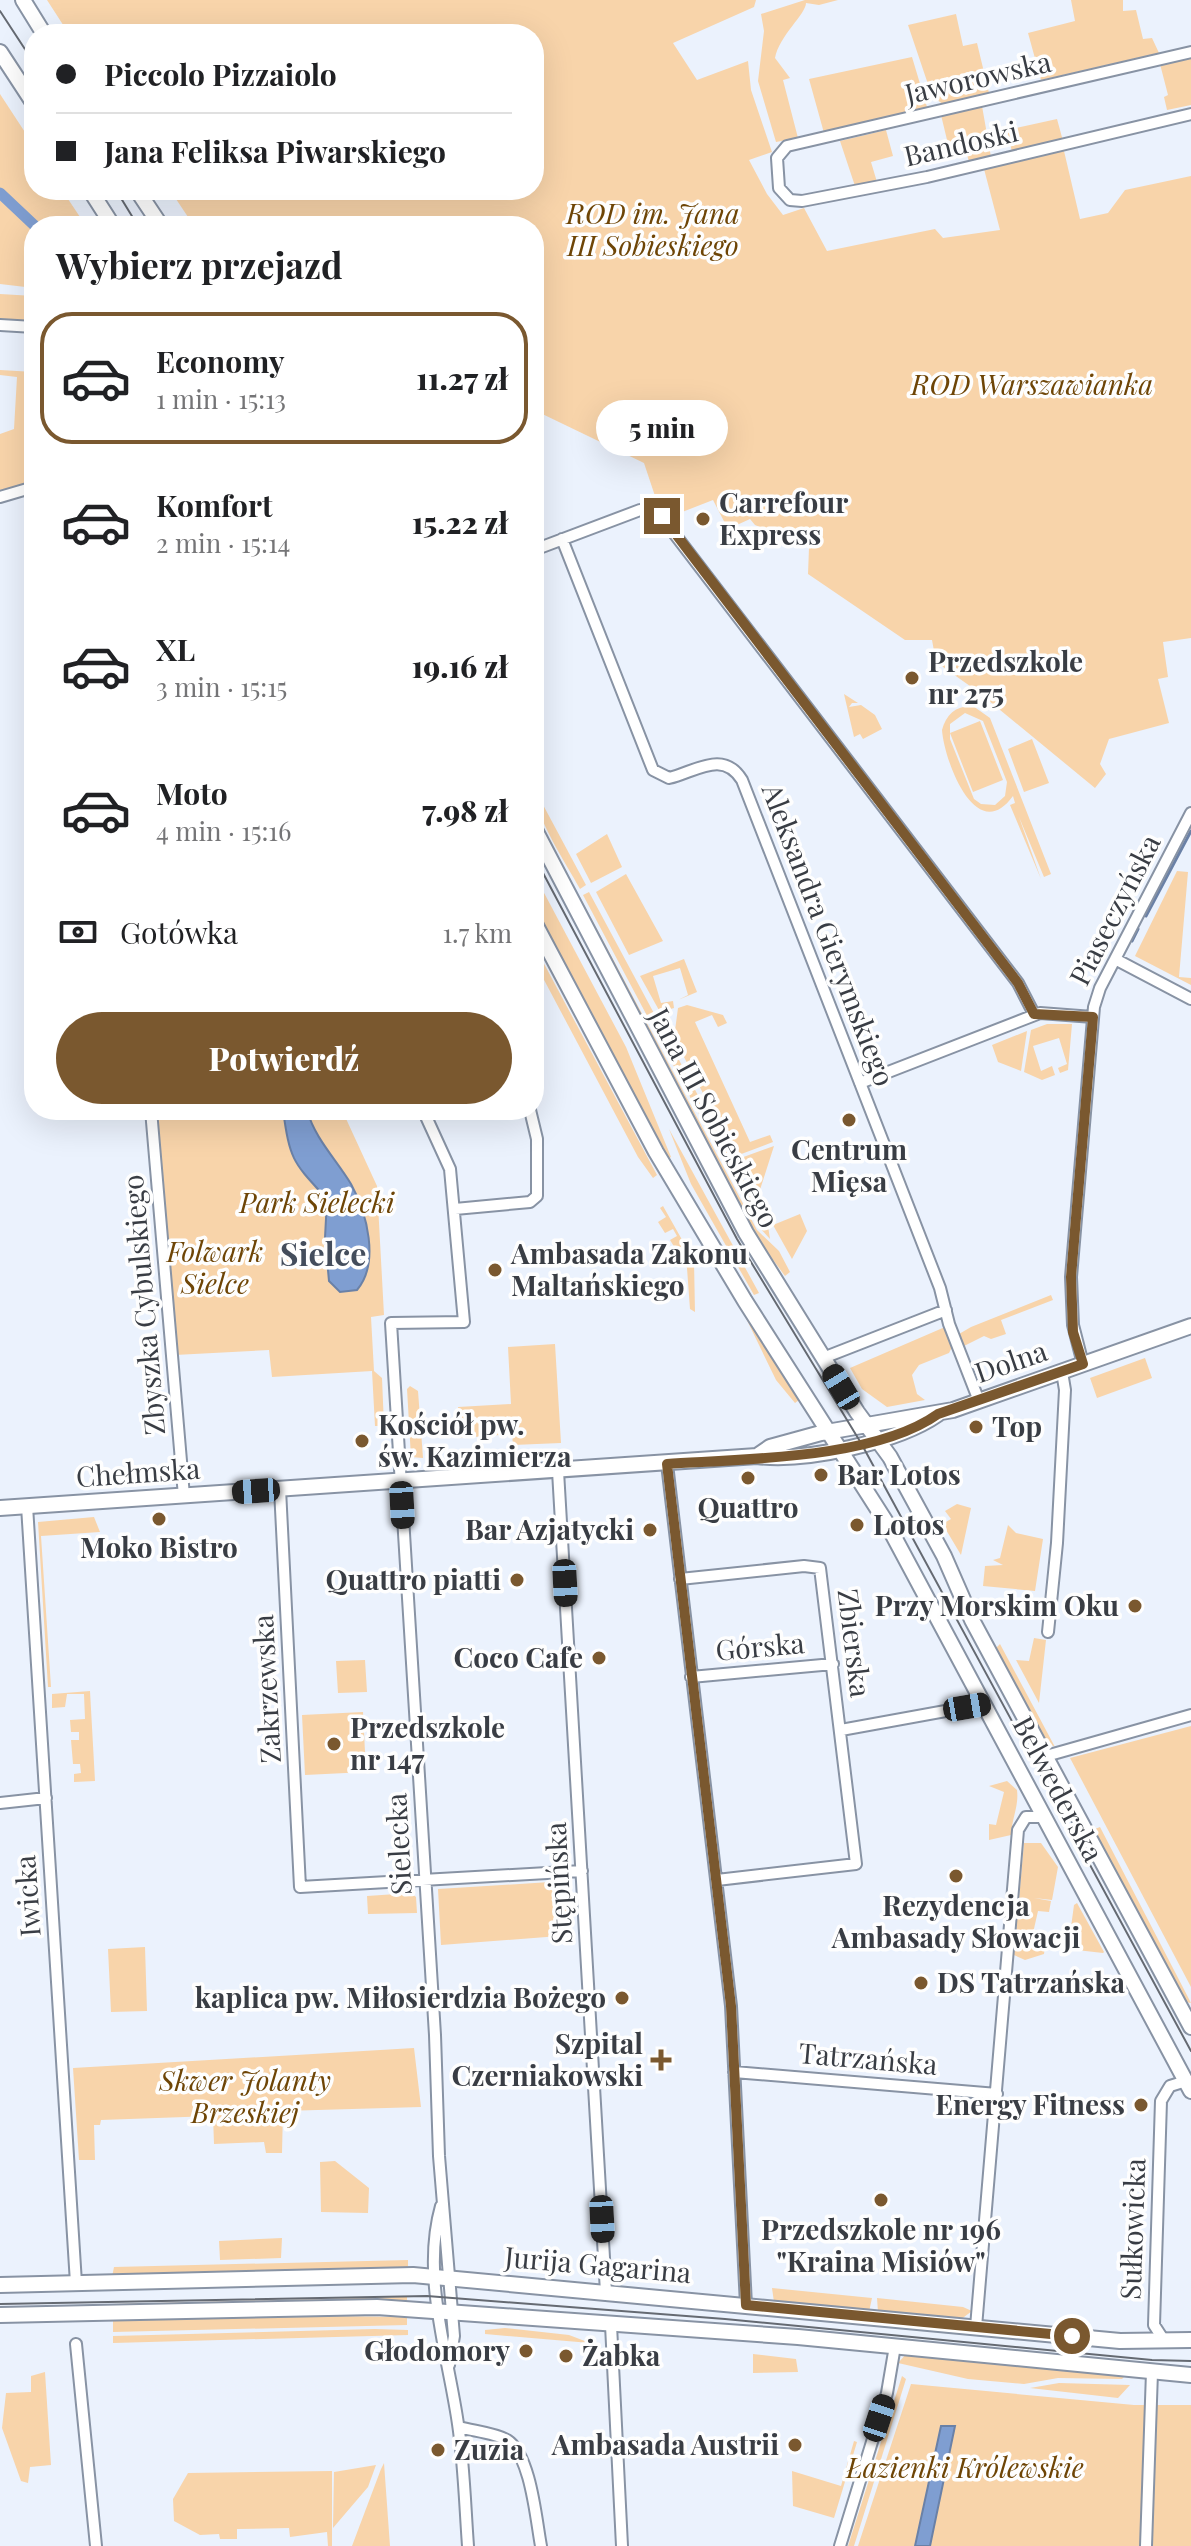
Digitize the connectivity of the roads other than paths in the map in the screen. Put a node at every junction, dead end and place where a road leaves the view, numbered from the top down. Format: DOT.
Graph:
graph roads {
  1 [pos="23,0"];
  2 [pos="38,24"];
  3 [pos="0,52"];
  4 [pos="1191,52"];
  5 [pos="24,89"];
  6 [pos="1191,114"];
  7 [pos="779,154"];
  8 [pos="0,325"];
  9 [pos="24,326"];
  10 [pos="24,490"];
  11 [pos="0,497"];
  12 [pos="562,539"];
  13 [pos="544,546"];
  14 [pos="1191,813"];
  15 [pos="544,847"];
  16 [pos="544,941"];
  17 [pos="1115,959"];
  18 [pos="1191,999"];
  19 [pos="1034,1014"];
  20 [pos="1093,1017"];
  21 [pos="860,1083"];
  22 [pos="152,1120"];
  23 [pos="428,1120"];
  24 [pos="532,1120"];
  25 [pos="455,1209"];
  26 [pos="946,1310"];
  27 [pos="1191,1326"];
  28 [pos="823,1358"];
  29 [pos="1083,1364"];
  30 [pos="1062,1372"];
  31 [pos="979,1401"];
  32 [pos="938,1414"];
  33 [pos="865,1423"];
  34 [pos="827,1432"];
  35 [pos="878,1440"];
  36 [pos="838,1448"];
  37 [pos="757,1456"];
  38 [pos="667,1464"];
  39 [pos="558,1471"];
  40 [pos="400,1481"];
  41 [pos="280,1489"];
  42 [pos="184,1496"];
  43 [pos="27,1506"];
  44 [pos="0,1508"];
  45 [pos="680,1579"];
  46 [pos="1048,1632"];
  47 [pos="833,1664"];
  48 [pos="691,1677"];
  49 [pos="984,1704"];
  50 [pos="1191,1715"];
  51 [pos="841,1730"];
  52 [pos="1046,1756"];
  53 [pos="46,1793"];
  54 [pos="0,1803"];
  55 [pos="1043,1817"];
  56 [pos="582,1871"];
  57 [pos="426,1880"];
  58 [pos="717,1880"];
  59 [pos="1191,2027"];
  60 [pos="734,2072"];
  61 [pos="1188,2086"];
  62 [pos="997,2094"];
  63 [pos="443,2278"];
  64 [pos="76,2283"];
  65 [pos="0,2285"];
  66 [pos="606,2292"];
  67 [pos="746,2305"];
  68 [pos="446,2313"];
  69 [pos="0,2315"];
  70 [pos="611,2325"];
  71 [pos="976,2327"];
  72 [pos="1191,2340"];
  73 [pos="1165,2342"];
  74 [pos="76,2344"];
  75 [pos="895,2346"];
  76 [pos="1152,2372"];
  77 [pos="1191,2375"];
  78 [pos="459,2427"];
  79 [pos="96,2546"];
  80 [pos="468,2546"];
  81 [pos="541,2546"];
  82 [pos="622,2546"];
  83 [pos="840,2546"];
  84 [pos="1146,2546"];
  1 -- 2 [label="main road"];
  3 -- 5 [label="main road"];
  4 -- 7 [label="street, Jaworowska"];
  6 -- 7 [label="street, Bandoski"];
  8 -- 9 [label="street"];
  10 -- 11 [label="street"];
  12 -- 13 [label="street"];
  12 -- 19 [label="street"];
  12 -- 21 [label="street, Aleksandra Gierymskiego"];
  14 -- 17 [label="street, Piaseczyńska"];
  15 -- 28 [label="main road, Jana III Sobieskiego"];
  16 -- 34 [label="main road"];
  17 -- 18 [label="street"];
  17 -- 20 [label="street, Piaseczyńska"];
  19 -- 20 [label="street"];
  19 -- 21 [label="street"];
  20 -- 29 [label="street, Piaseczyńska"];
  21 -- 26 [label="street, Aleksandra Gierymskiego"];
  22 -- 42 [label="street, Zbyszka Cybulskiego"];
  23 -- 25 [label="street"];
  24 -- 25 [label="street"];
  25 -- 40 [label="street, Sielecka"];
  26 -- 28 [label="street"];
  26 -- 31 [label="street, Aleksandra Gierymskiego"];
  27 -- 29 [label="main road, Dolna"];
  28 -- 33 [label="main road, Jana III Sobieskiego"];
  29 -- 30 [label="main road, Dolna"];
  30 -- 31 [label="main road, Dolna"];
  30 -- 46 [label="street"];
  31 -- 32 [label="main road, Dolna"];
  32 -- 33 [label="main road, Dolna"];
  32 -- 35 [label="main road, Dolna"];
  33 -- 34 [label="main road, Chełmska"];
  33 -- 35 [label="main road, Belwederska"];
  34 -- 36 [label="main road, Belwederska"];
  34 -- 37 [label="main road, Chełmska"];
  35 -- 36 [label="main road, Dolna"];
  35 -- 52 [label="main road, Belwederska"];
  36 -- 37 [label="main road, Chełmska"];
  36 -- 49 [label="main road, Belwederska"];
  37 -- 38 [label="main road, Chełmska"];
  38 -- 39 [label="main road, Chełmska"];
  38 -- 45 [label="street, Górska"];
  39 -- 40 [label="main road, Chełmska"];
  39 -- 56 [label="street, Stępińska"];
  40 -- 41 [label="main road, Chełmska"];
  40 -- 57 [label="street, Sielecka"];
  41 -- 42 [label="main road, Chełmska"];
  41 -- 57 [label="street, Zakrzewska"];
  42 -- 43 [label="main road, Chełmska"];
  43 -- 44 [label="main road, Chełmska"];
  43 -- 53 [label="street, Iwicka"];
  45 -- 47 [label="street, Zbierska"];
  45 -- 48 [label="street, Górska"];
  47 -- 48 [label="street, Górska"];
  47 -- 51 [label="street, Zbierska"];
  48 -- 58 [label="street, Górska"];
  49 -- 51 [label="street"];
  49 -- 55 [label="main road, Belwederska"];
  50 -- 52 [label="street"];
  51 -- 58 [label="street, Zbierska"];
  52 -- 59 [label="main road, Belwederska"];
  53 -- 54 [label="street"];
  53 -- 64 [label="street, Iwicka"];
  55 -- 61 [label="main road, Belwederska"];
  55 -- 62 [label="street"];
  56 -- 57 [label="street"];
  56 -- 66 [label="street, Stępińska"];
  57 -- 63 [label="street, Sielecka"];
  58 -- 60 [label="street, Górska"];
  60 -- 62 [label="street, Tatrzańska"];
  60 -- 67 [label="street, Górska"];
  61 -- 73 [label="street, Sułkowicka"];
  62 -- 71 [label="street"];
  63 -- 64 [label="main road, Jurija Gagarina"];
  63 -- 66 [label="main road, Jurija Gagarina"];
  63 -- 68 [label="street, Sielecka"];
  64 -- 65 [label="main road, Jurija Gagarina"];
  66 -- 67 [label="main road, Jurija Gagarina"];
  67 -- 71 [label="main road, Jurija Gagarina"];
  68 -- 69 [label="main road, Jurija Gagarina"];
  68 -- 70 [label="main road, Jurija Gagarina"];
  68 -- 78 [label="street, Sielecka"];
  70 -- 75 [label="main road, Jurija Gagarina"];
  70 -- 82 [label="street"];
  71 -- 73 [label="main road, Jurija Gagarina"];
  72 -- 73 [label="main road, Jurija Gagarina"];
  74 -- 79 [label="street"];
  75 -- 76 [label="main road, Jurija Gagarina"];
  75 -- 83 [label="street"];
  76 -- 77 [label="main road, Jurija Gagarina"];
  76 -- 84 [label="street"];
  78 -- 80 [label="street, Sielecka"];
  78 -- 81 [label="street"];
}
